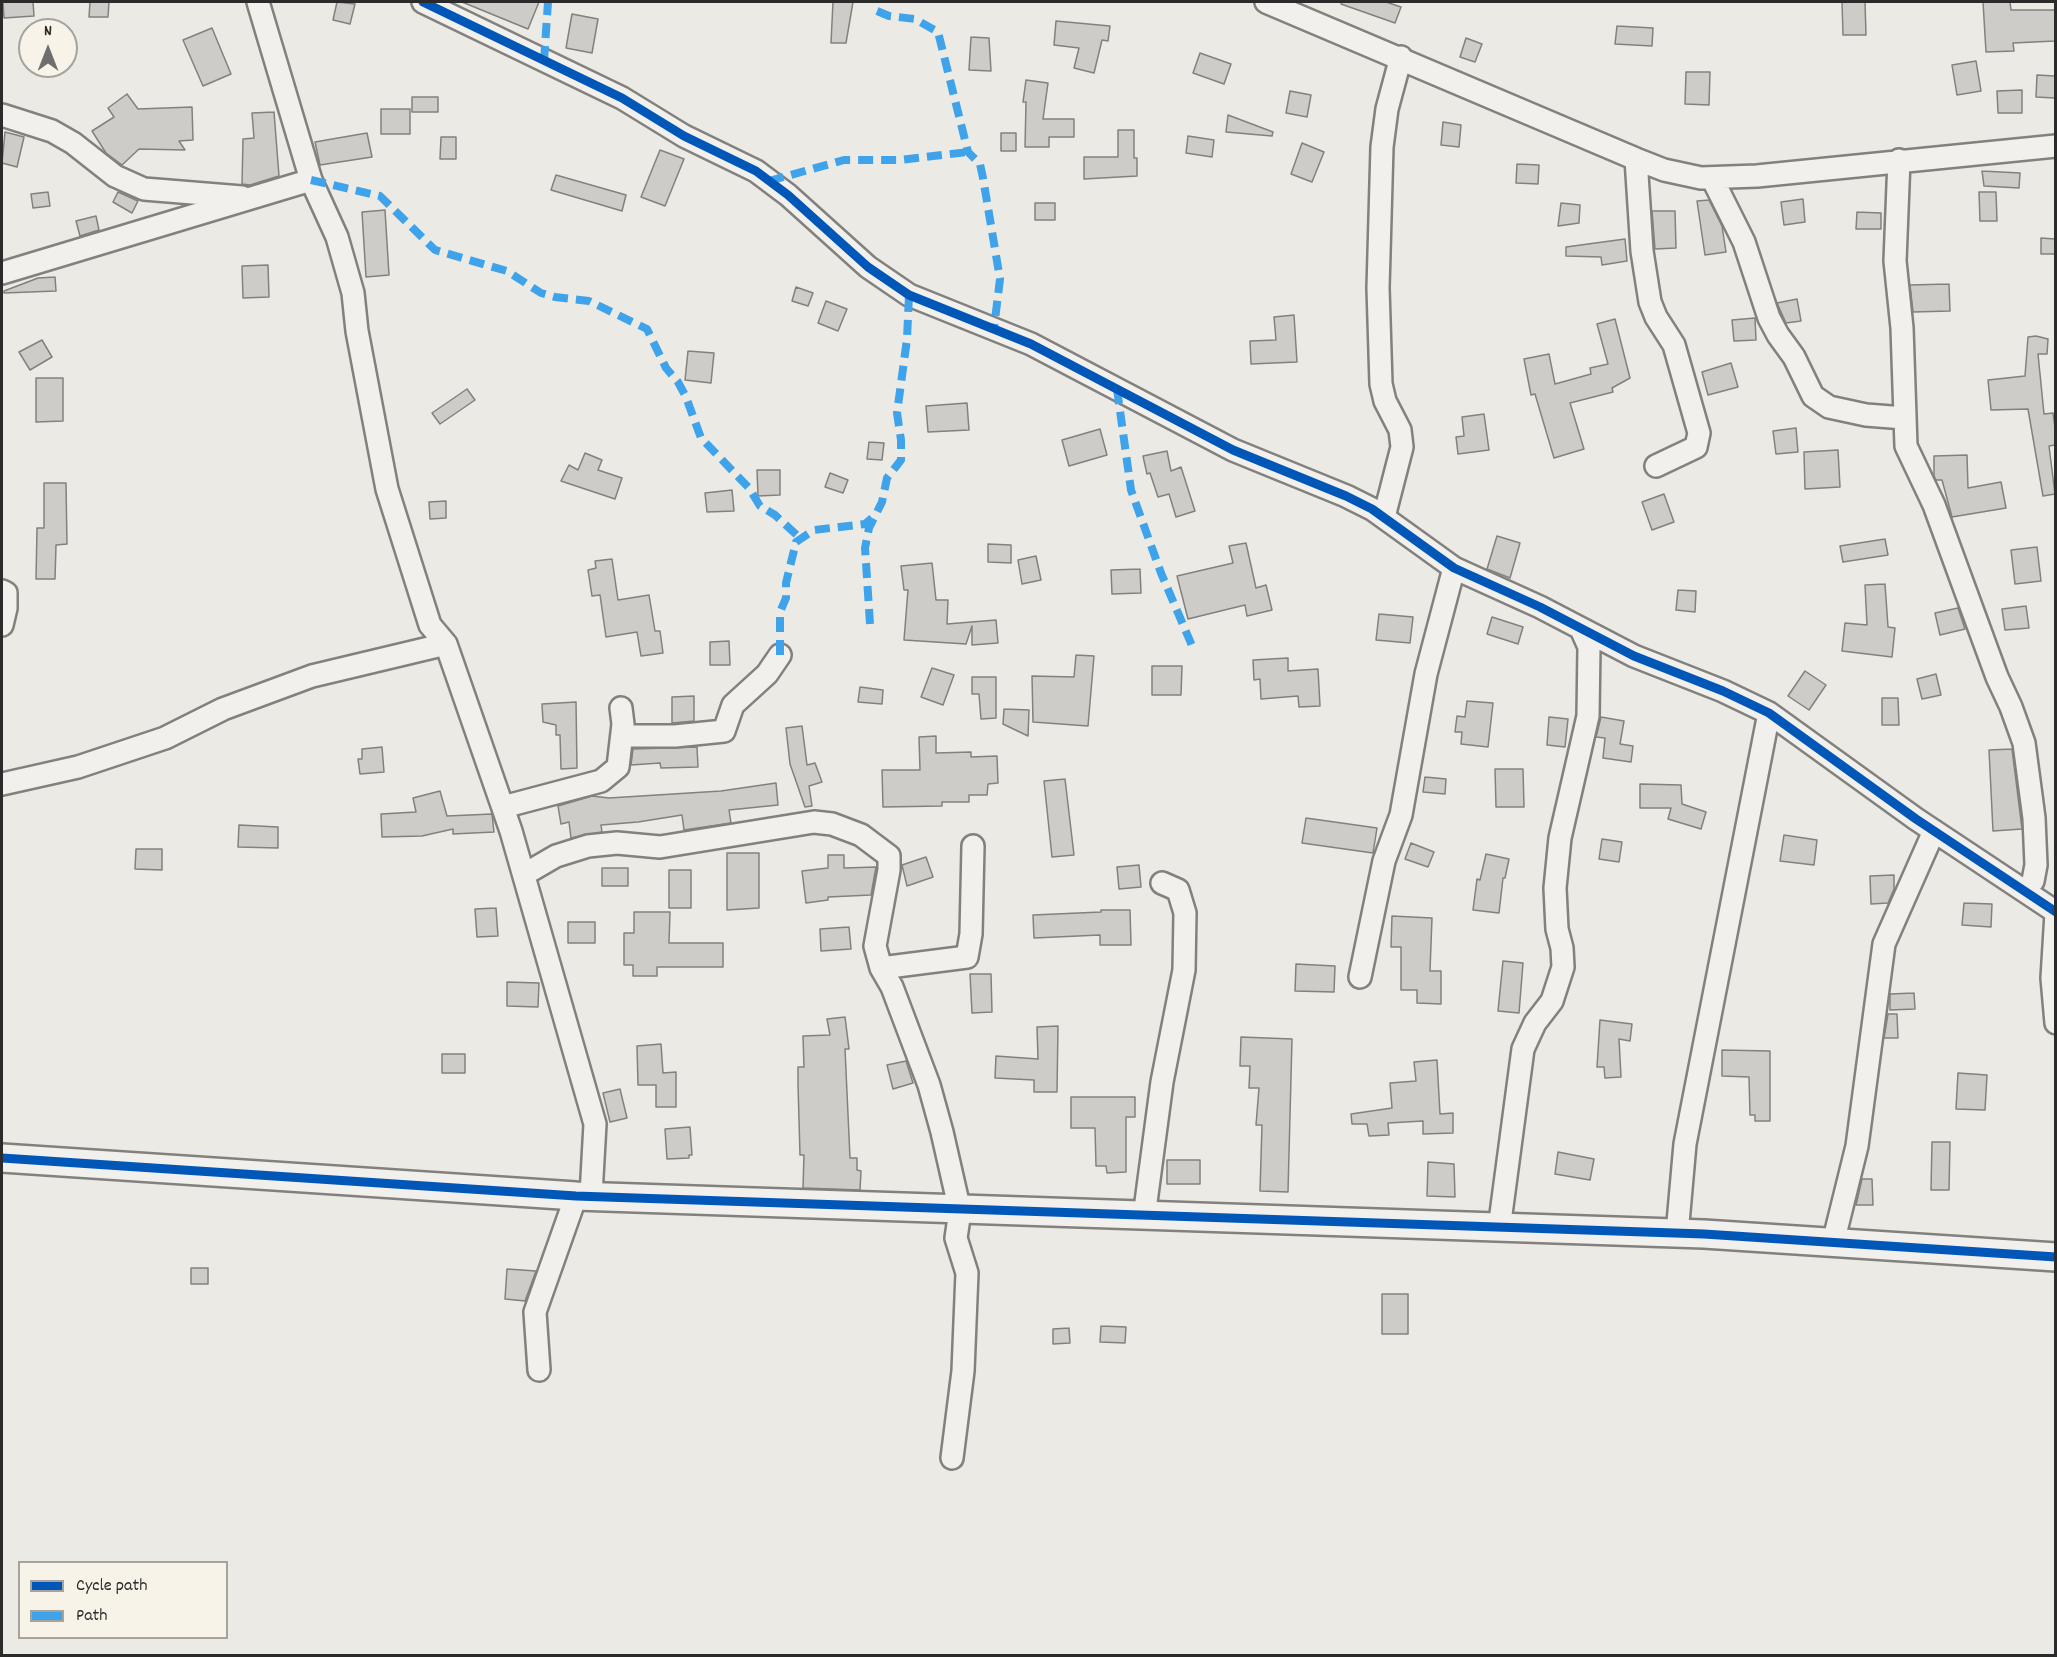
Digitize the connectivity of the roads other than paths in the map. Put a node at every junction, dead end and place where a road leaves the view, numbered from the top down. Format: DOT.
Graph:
graph roads {
  1 [pos="258,2"];
  2 [pos="423,2"];
  3 [pos="1266,2"];
  4 [pos="1401,57"];
  5 [pos="2,115"];
  6 [pos="2055,146"];
  7 [pos="1636,159"];
  8 [pos="1899,160"];
  9 [pos="1712,178"];
  10 [pos="311,180"];
  11 [pos="255,198"];
  12 [pos="2,273"];
  13 [pos="1904,418"];
  14 [pos="1656,466"];
  15 [pos="1384,517"];
  16 [pos="1454,568"];
  17 [pos="2,591"];
  18 [pos="2,625"];
  19 [pos="1581,629"];
  20 [pos="446,644"];
  21 [pos="780,655"];
  22 [pos="621,708"];
  23 [pos="1769,713"];
  24 [pos="622,736"];
  25 [pos="2,784"];
  26 [pos="503,807"];
  27 [pos="1934,831"];
  28 [pos="973,846"];
  29 [pos="525,874"];
  30 [pos="1162,883"];
  31 [pos="2025,891"];
  32 [pos="2055,912"];
  33 [pos="881,968"];
  34 [pos="1360,977"];
  35 [pos="2055,1023"];
  36 [pos="2,1158"];
  37 [pos="584,1196"];
  38 [pos="960,1211"];
  39 [pos="1144,1217"];
  40 [pos="1499,1229"];
  41 [pos="1677,1234"];
  42 [pos="1833,1243"];
  43 [pos="2055,1257"];
  44 [pos="539,1370"];
  45 [pos="952,1458"];
  1 -- 10 [label="street"];
  2 -- 15 [label="street"];
  3 -- 4 [label="street"];
  4 -- 7 [label="street"];
  4 -- 15 [label="street"];
  5 -- 11 [label="street"];
  6 -- 8 [label="street"];
  7 -- 9 [label="street"];
  7 -- 14 [label="street"];
  8 -- 9 [label="street"];
  8 -- 13 [label="street"];
  9 -- 13 [label="street"];
  10 -- 11 [label="street"];
  10 -- 20 [label="street"];
  11 -- 12 [label="street"];
  13 -- 31 [label="street"];
  15 -- 16 [label="street"];
  16 -- 19 [label="street"];
  16 -- 34 [label="street"];
  17 -- 18 [label="street"];
  19 -- 23 [label="street"];
  19 -- 40 [label="street"];
  20 -- 25 [label="street"];
  20 -- 26 [label="street"];
  21 -- 24 [label="street"];
  22 -- 24 [label="street"];
  23 -- 27 [label="street"];
  23 -- 41 [label="street"];
  24 -- 26 [label="street"];
  26 -- 29 [label="street"];
  27 -- 31 [label="street"];
  27 -- 42 [label="street"];
  28 -- 33 [label="street"];
  29 -- 33 [label="street"];
  29 -- 37 [label="street"];
  30 -- 39 [label="street"];
  31 -- 32 [label="street"];
  32 -- 35 [label="street"];
  33 -- 38 [label="street"];
  36 -- 37 [label="street"];
  37 -- 38 [label="street"];
  37 -- 44 [label="street"];
  38 -- 39 [label="street"];
  38 -- 45 [label="street"];
  39 -- 40 [label="street"];
  40 -- 41 [label="street"];
  41 -- 42 [label="street"];
  42 -- 43 [label="street"];
}
